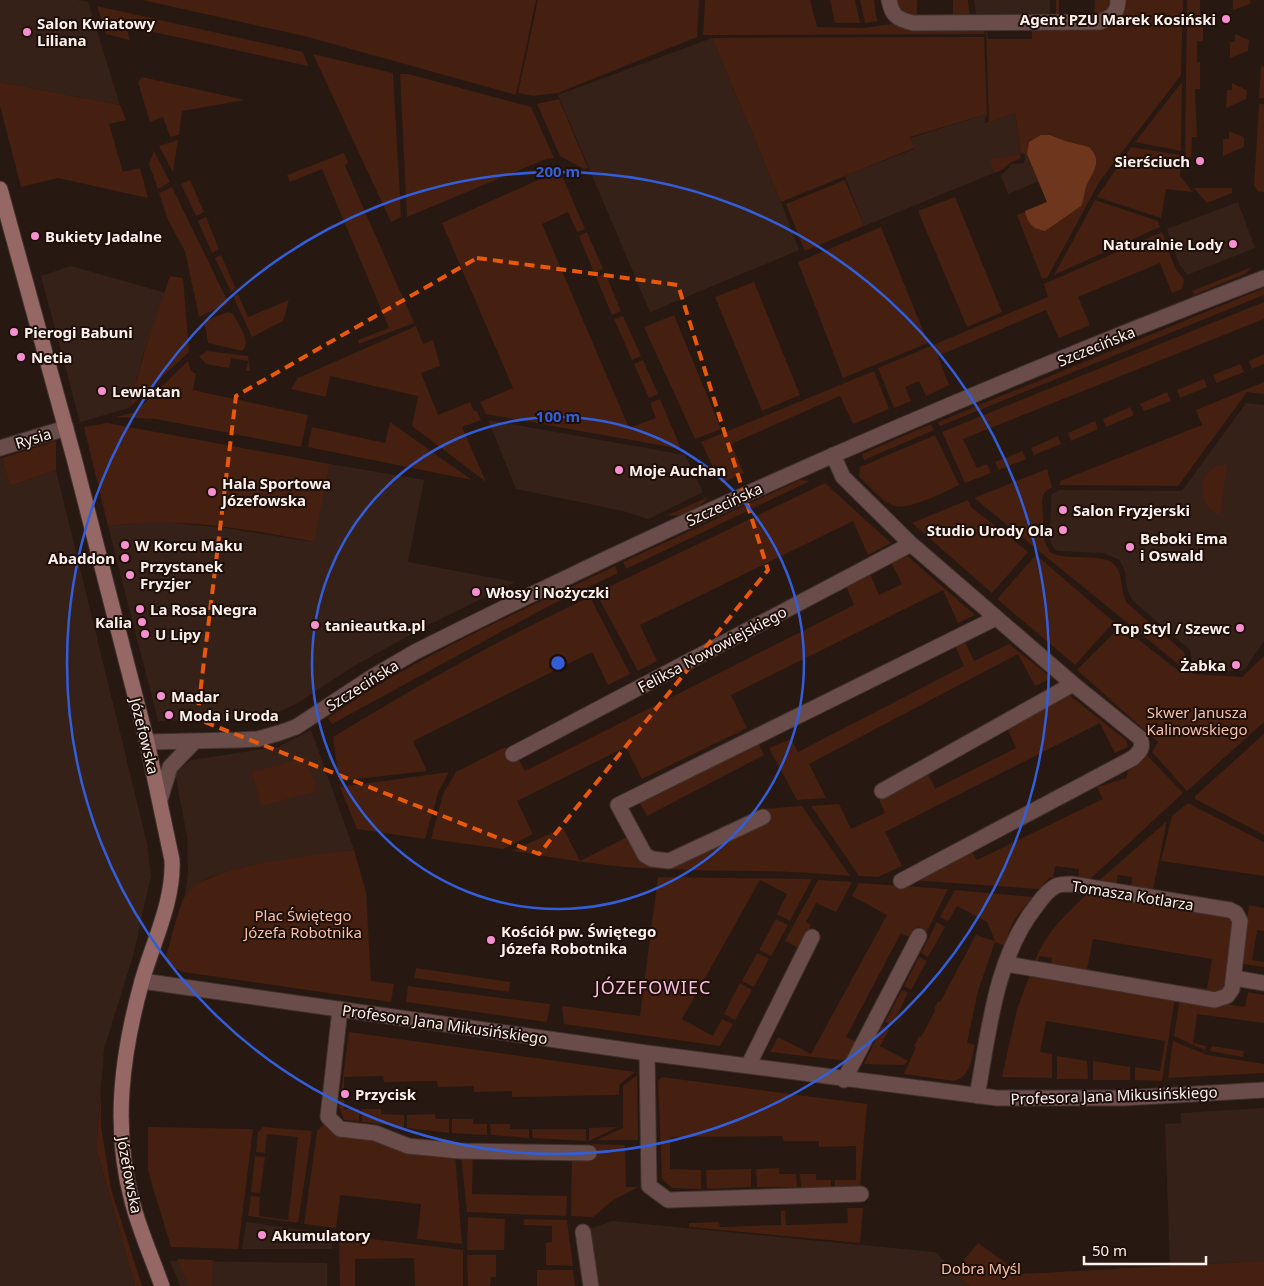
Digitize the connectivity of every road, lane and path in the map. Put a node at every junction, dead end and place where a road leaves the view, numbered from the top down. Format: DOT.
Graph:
graph roads {
  1 [pos="889,0"];
  2 [pos="1118,0"];
  3 [pos="0,189"];
  4 [pos="1264,278"];
  5 [pos="66,428"];
  6 [pos="0,448"];
  7 [pos="833,455"];
  8 [pos="911,544"];
  9 [pos="996,618"];
  10 [pos="1073,684"];
  11 [pos="195,741"];
  12 [pos="147,742"];
  13 [pos="513,754"];
  14 [pos="882,790"];
  15 [pos="160,800"];
  16 [pos="763,818"];
  17 [pos="901,882"];
  18 [pos="919,936"];
  19 [pos="812,937"];
  20 [pos="1006,964"];
  21 [pos="1234,978"];
  22 [pos="142,981"];
  23 [pos="1264,983"];
  24 [pos="340,1009"];
  25 [pos="647,1054"];
  26 [pos="748,1066"];
  27 [pos="844,1080"];
  28 [pos="1264,1090"];
  29 [pos="977,1096"];
  30 [pos="589,1153"];
  31 [pos="861,1194"];
  32 [pos="583,1232"];
  33 [pos="162,1286"];
  34 [pos="591,1286"];
  1 -- 2 [label="street"];
  3 -- 5 [label="street, Józefowska"];
  4 -- 7 [label="street, Szczecińska"];
  5 -- 6 [label="street, Rysia"];
  5 -- 12 [label="street, Józefowska"];
  7 -- 8 [label="street"];
  7 -- 11 [label="street, Szczecińska"];
  8 -- 9 [label="street"];
  8 -- 13 [label="street, Feliksa Nowowiejskiego"];
  9 -- 10 [label="street"];
  9 -- 16 [label="street"];
  10 -- 14 [label="street"];
  10 -- 17 [label="street"];
  11 -- 12 [label="street, Szczecińska"];
  11 -- 15 [label="street"];
  12 -- 15 [label="street, Józefowska"];
  15 -- 22 [label="street, Józefowska"];
  18 -- 27 [label="street"];
  19 -- 26 [label="street"];
  20 -- 21 [label="street, Tomasza Kotlarza"];
  20 -- 21 [label="street, Tomasza Kotlarza"];
  20 -- 29 [label="street, Tomasza Kotlarza"];
  21 -- 23 [label="street"];
  22 -- 24 [label="street, Profesora Jana Mikusińskiego"];
  22 -- 33 [label="street, Józefowska"];
  24 -- 25 [label="street, Profesora Jana Mikusińskiego"];
  24 -- 30 [label="street"];
  25 -- 26 [label="street, Profesora Jana Mikusińskiego"];
  25 -- 31 [label="street"];
  26 -- 27 [label="street, Profesora Jana Mikusińskiego"];
  27 -- 29 [label="street, Profesora Jana Mikusińskiego"];
  28 -- 29 [label="street, Profesora Jana Mikusińskiego"];
  32 -- 34 [label="street"];
}
